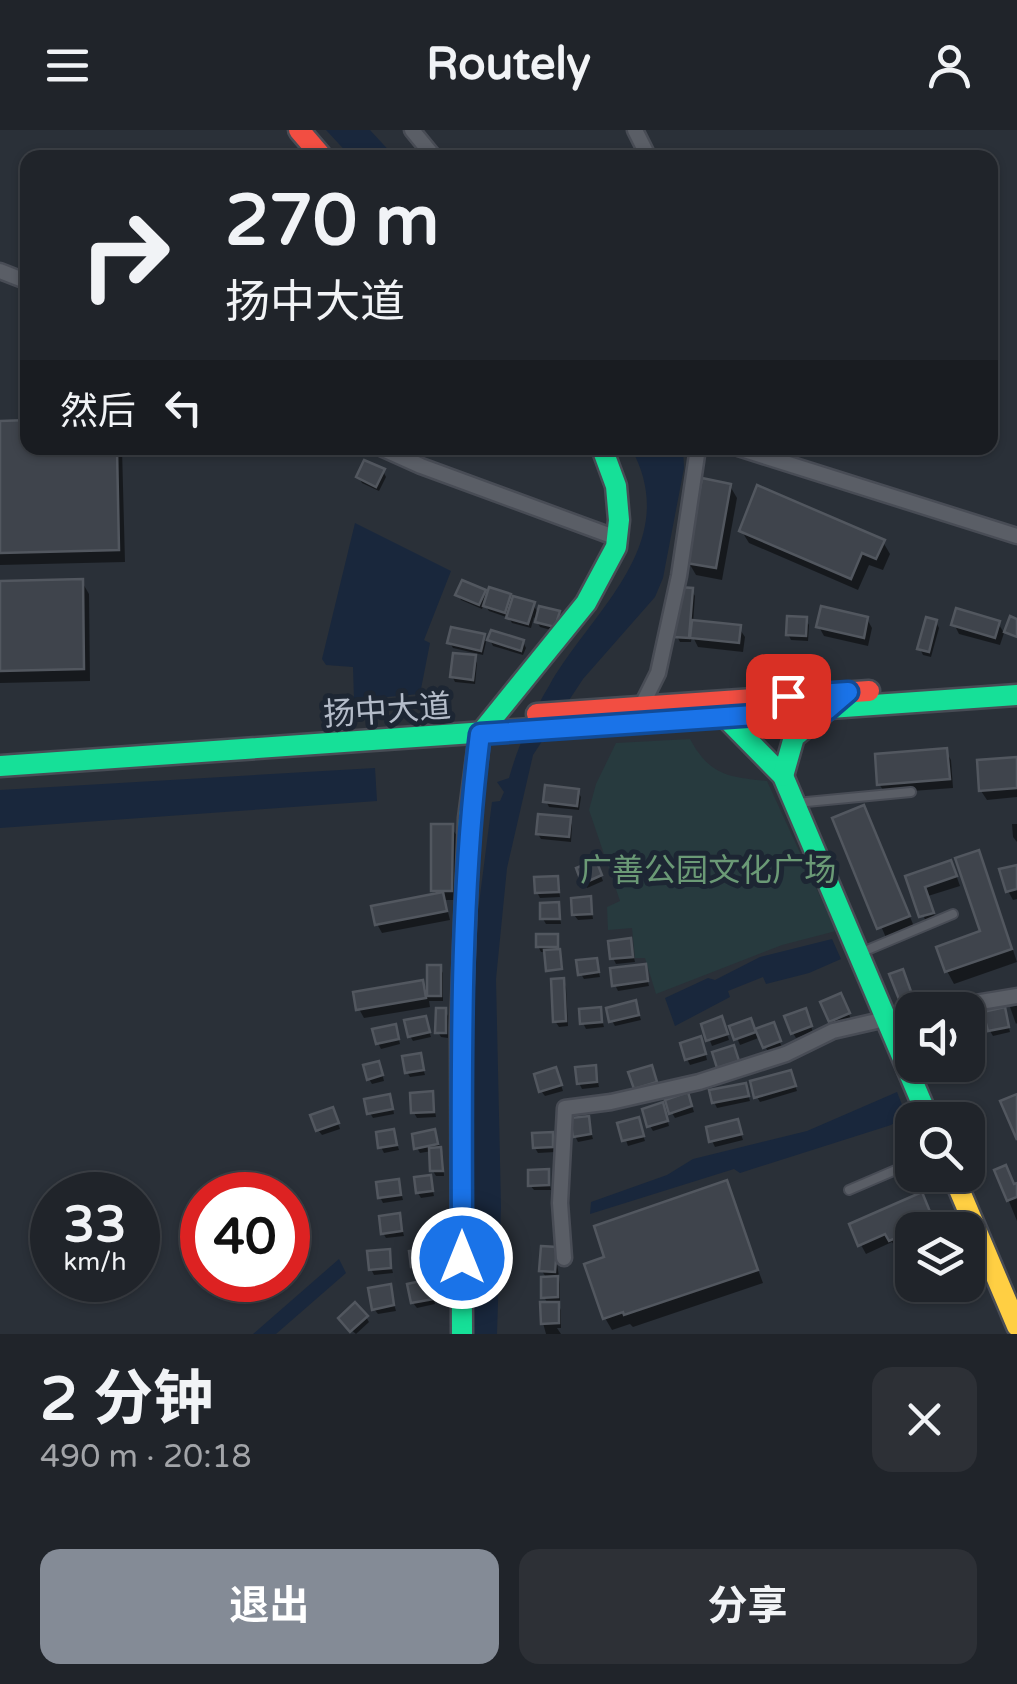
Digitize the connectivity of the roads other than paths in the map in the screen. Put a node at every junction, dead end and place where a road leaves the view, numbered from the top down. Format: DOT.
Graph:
graph roads {
  1 [pos="300,130"];
  2 [pos="412,130"];
  3 [pos="316,150"];
  4 [pos="428,150"];
  5 [pos="396,455"];
  6 [pos="605,455"];
  7 [pos="697,455"];
  8 [pos="760,455"];
  9 [pos="1017,536"];
  10 [pos="617,538"];
  11 [pos="1017,680"];
  12 [pos="848,692"];
  13 [pos="1017,695"];
  14 [pos="827,710"];
  15 [pos="642,713"];
  16 [pos="724,716"];
  17 [pos="485,726"];
  18 [pos="0,751"];
  19 [pos="0,766"];
  20 [pos="783,776"];
  21 [pos="911,792"];
  22 [pos="794,803"];
  23 [pos="953,914"];
  24 [pos="858,954"];
  25 [pos="1017,996"];
  26 [pos="985,1001"];
  27 [pos="895,1016"];
  28 [pos="886,1018"];
  29 [pos="921,1102"];
  30 [pos="895,1170"];
  31 [pos="849,1190"];
  32 [pos="959,1192"];
  33 [pos="564,1258"];
  34 [pos="1017,1326"];
  35 [pos="462,1334"];
  1 -- 3 [label="main road"];
  2 -- 4 [label="street"];
  5 -- 10 [label="street"];
  6 -- 10 [label="main road"];
  7 -- 15 [label="street"];
  8 -- 9 [label="street"];
  10 -- 17 [label="main road"];
  11 -- 12 [label="main road, 扬中大道"];
  12 -- 14 [label="main road"];
  12 -- 15 [label="main road, 扬中大道"];
  13 -- 14 [label="main road, 扬中大道"];
  14 -- 16 [label="main road, 扬中大道"];
  14 -- 20 [label="main road"];
  15 -- 16 [label="main road, 扬中大道"];
  15 -- 17 [label="main road, 扬中大道"];
  16 -- 20 [label="main road"];
  17 -- 18 [label="main road, 扬中大道"];
  17 -- 19 [label="main road, 扬中大道"];
  17 -- 35 [label="main road"];
  20 -- 22 [label="main road"];
  21 -- 22 [label="lane"];
  22 -- 24 [label="main road"];
  23 -- 24 [label="lane"];
  24 -- 28 [label="main road"];
  25 -- 26 [label="street"];
  27 -- 28 [label="street"];
  28 -- 29 [label="main road"];
  28 -- 33 [label="street"];
  30 -- 31 [label="lane"];
  32 -- 34 [label="main road"];
}
